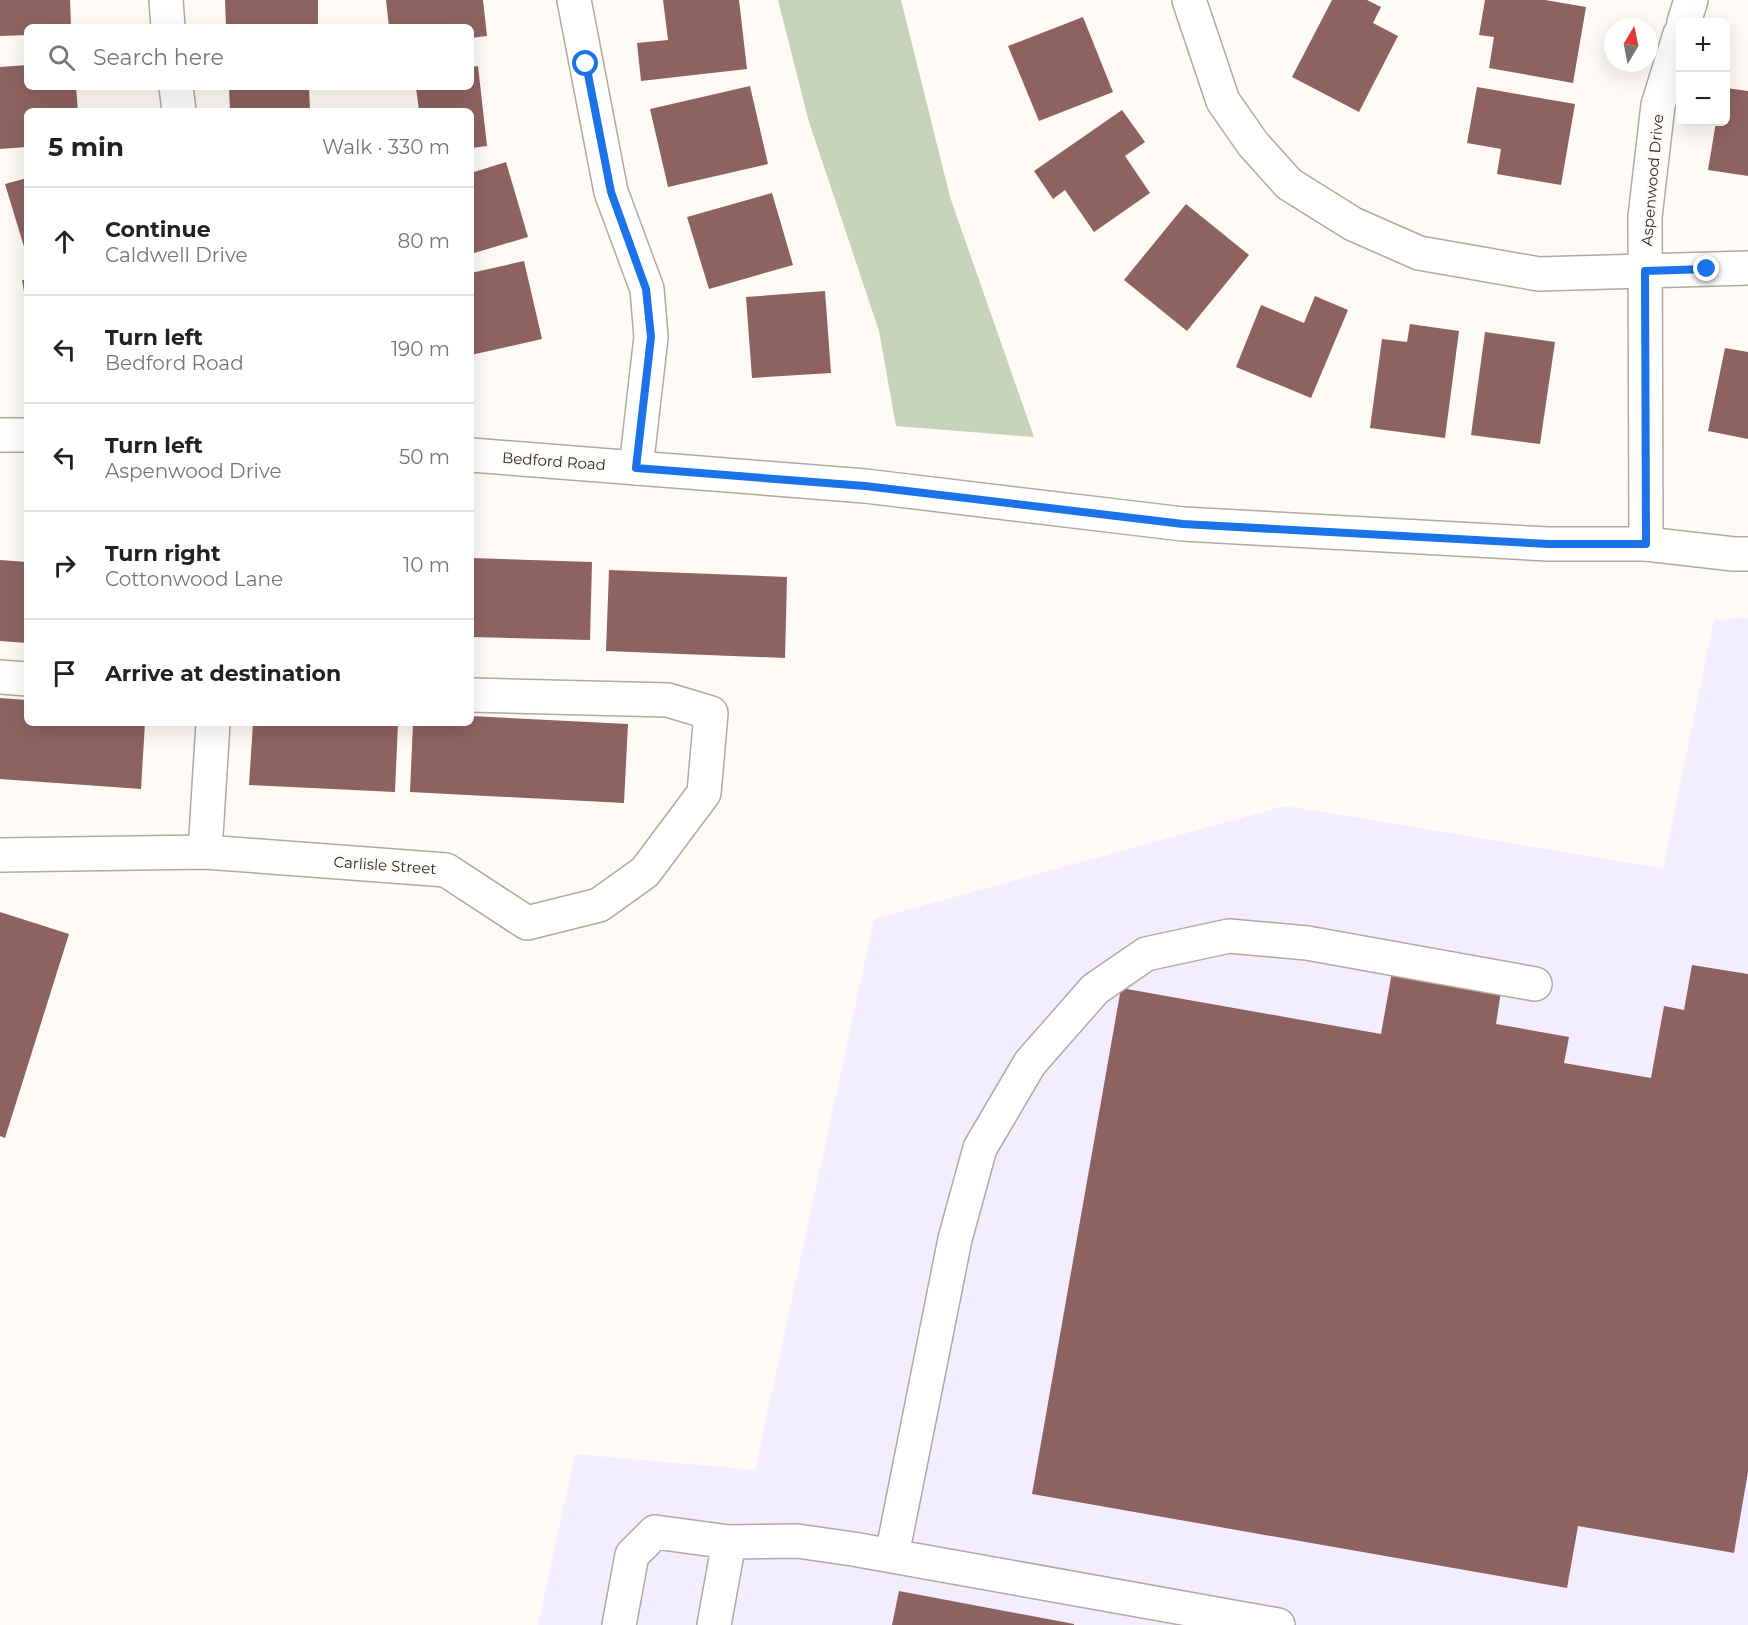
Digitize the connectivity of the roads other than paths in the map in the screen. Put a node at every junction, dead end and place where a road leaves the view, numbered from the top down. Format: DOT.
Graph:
graph roads {
  1 [pos="166,0"];
  2 [pos="574,0"];
  3 [pos="1189,0"];
  4 [pos="1691,0"];
  5 [pos="1685,18"];
  6 [pos="168,24"];
  7 [pos="1676,47"];
  8 [pos="176,90"];
  9 [pos="179,108"];
  10 [pos="1748,268"];
  11 [pos="1645,271"];
  12 [pos="0,435"];
  13 [pos="24,435"];
  14 [pos="474,455"];
  15 [pos="636,468"];
  16 [pos="1646,544"];
  17 [pos="1748,554"];
  18 [pos="0,677"];
  19 [pos="24,679"];
  20 [pos="474,695"];
  21 [pos="213,726"];
  22 [pos="205,852"];
  23 [pos="0,855"];
  24 [pos="1535,984"];
  25 [pos="729,1542"];
  26 [pos="892,1555"];
  27 [pos="620,1625"];
  28 [pos="714,1625"];
  29 [pos="1278,1625"];
  1 -- 6 [label="street"];
  2 -- 15 [label="street"];
  3 -- 11 [label="street"];
  4 -- 5 [label="street"];
  7 -- 11 [label="street, Aspenwood Drive"];
  8 -- 9 [label="street"];
  10 -- 11 [label="street"];
  11 -- 16 [label="street, Aspenwood Drive"];
  12 -- 13 [label="street"];
  14 -- 15 [label="street, Bedford Road"];
  15 -- 16 [label="street, Bedford Road"];
  16 -- 17 [label="street, Bedford Road"];
  18 -- 19 [label="street"];
  20 -- 22 [label="street, Carlisle Street"];
  21 -- 22 [label="street"];
  22 -- 23 [label="street, Carlisle Street"];
  24 -- 26 [label="street"];
  25 -- 26 [label="street"];
  25 -- 27 [label="street"];
  25 -- 28 [label="street"];
  26 -- 29 [label="street"];
}
